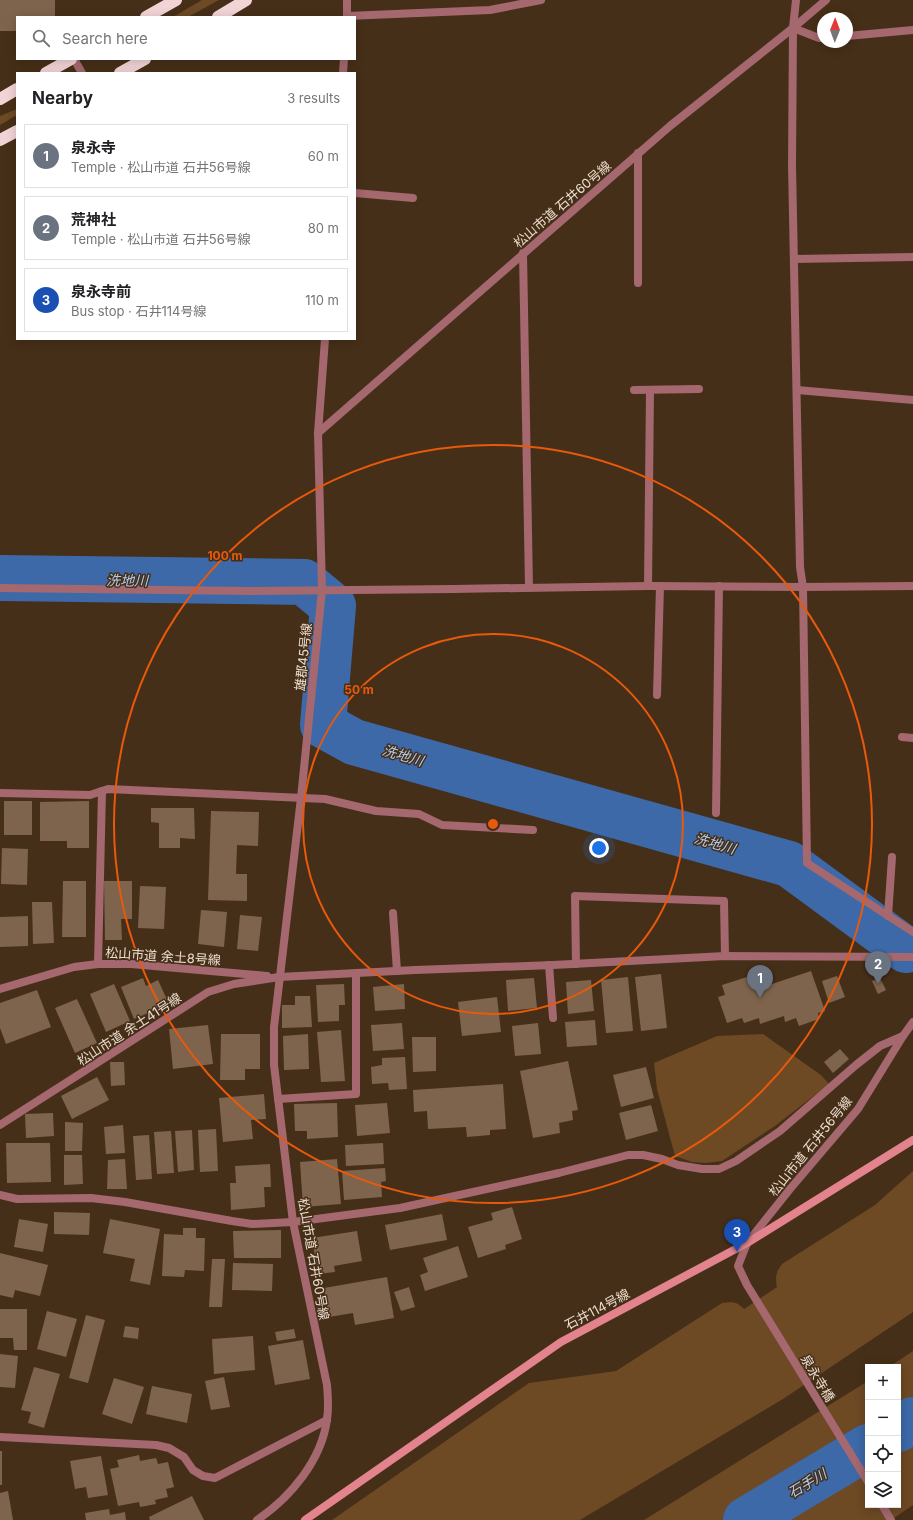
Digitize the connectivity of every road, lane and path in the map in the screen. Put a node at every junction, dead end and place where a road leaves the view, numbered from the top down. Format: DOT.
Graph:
graph roads {
  1 [pos="176,0"];
  2 [pos="246,0"];
  3 [pos="347,0"];
  4 [pos="541,0"];
  5 [pos="796,0"];
  6 [pos="826,0"];
  7 [pos="148,16"];
  8 [pos="220,16"];
  9 [pos="347,16"];
  10 [pos="356,17"];
  11 [pos="793,28"];
  12 [pos="913,30"];
  13 [pos="853,35"];
  14 [pos="817,37"];
  15 [pos="70,60"];
  16 [pos="73,60"];
  17 [pos="143,60"];
  18 [pos="344,60"];
  19 [pos="48,72"];
  20 [pos="81,72"];
  21 [pos="122,72"];
  22 [pos="343,72"];
  23 [pos="16,91"];
  24 [pos="0,99"];
  25 [pos="16,132"];
  26 [pos="0,140"];
  27 [pos="638,153"];
  28 [pos="356,193"];
  29 [pos="413,198"];
  30 [pos="524,253"];
  31 [pos="913,257"];
  32 [pos="794,259"];
  33 [pos="638,283"];
  34 [pos="325,340"];
  35 [pos="699,389"];
  36 [pos="634,390"];
  37 [pos="650,390"];
  38 [pos="797,390"];
  39 [pos="913,400"];
  40 [pos="318,433"];
  41 [pos="648,586"];
  42 [pos="660,586"];
  43 [pos="719,586"];
  44 [pos="913,586"];
  45 [pos="529,587"];
  46 [pos="803,587"];
  47 [pos="0,588"];
  48 [pos="322,590"];
  49 [pos="657,695"];
  50 [pos="902,737"];
  51 [pos="913,738"];
  52 [pos="102,791"];
  53 [pos="0,793"];
  54 [pos="301,798"];
  55 [pos="716,813"];
  56 [pos="533,830"];
  57 [pos="892,857"];
  58 [pos="392,913"];
  59 [pos="888,916"];
  60 [pos="913,932"];
  61 [pos="725,956"];
  62 [pos="913,957"];
  63 [pos="98,964"];
  64 [pos="576,964"];
  65 [pos="549,965"];
  66 [pos="397,971"];
  67 [pos="356,973"];
  68 [pos="279,977"];
  69 [pos="0,989"];
  70 [pos="553,1018"];
  71 [pos="913,1022"];
  72 [pos="903,1036"];
  73 [pos="278,1099"];
  74 [pos="0,1125"];
  75 [pos="913,1140"];
  76 [pos="0,1195"];
  77 [pos="293,1222"];
  78 [pos="747,1243"];
  79 [pos="748,1285"];
  80 [pos="327,1420"];
  81 [pos="0,1437"];
  82 [pos="865,1477"];
  83 [pos="884,1508"];
  84 [pos="257,1520"];
  85 [pos="306,1520"];
  86 [pos="891,1520"];
  1 -- 7 [label="highway"];
  2 -- 8 [label="highway"];
  3 -- 9 [label="street"];
  4 -- 10 [label="street"];
  5 -- 11 [label="street"];
  6 -- 11 [label="street, 松山市道 石井60号線"];
  11 -- 14 [label="street"];
  11 -- 27 [label="street, 松山市道 石井60号線"];
  11 -- 32 [label="street"];
  12 -- 13 [label="street"];
  15 -- 19 [label="highway"];
  16 -- 20 [label="street"];
  17 -- 21 [label="highway"];
  18 -- 22 [label="street"];
  23 -- 24 [label="highway"];
  25 -- 26 [label="highway"];
  27 -- 30 [label="street, 松山市道 石井60号線"];
  27 -- 33 [label="street"];
  28 -- 29 [label="street"];
  30 -- 40 [label="street, 松山市道 石井60号線"];
  30 -- 45 [label="street"];
  31 -- 32 [label="street"];
  32 -- 38 [label="street"];
  34 -- 40 [label="street, 雄郡45号線"];
  35 -- 37 [label="street"];
  36 -- 37 [label="street"];
  37 -- 41 [label="street"];
  38 -- 39 [label="street"];
  38 -- 46 [label="street"];
  40 -- 48 [label="street, 雄郡45号線"];
  41 -- 42 [label="street"];
  41 -- 45 [label="street"];
  42 -- 43 [label="street"];
  42 -- 49 [label="street"];
  43 -- 46 [label="street"];
  43 -- 55 [label="street"];
  44 -- 46 [label="street"];
  45 -- 48 [label="street"];
  46 -- 59 [label="street"];
  47 -- 48 [label="street"];
  48 -- 54 [label="street, 雄郡45号線"];
  50 -- 51 [label="street"];
  52 -- 53 [label="street"];
  52 -- 54 [label="street"];
  52 -- 63 [label="street"];
  54 -- 56 [label="street"];
  54 -- 68 [label="street, 雄郡45号線"];
  57 -- 59 [label="street"];
  58 -- 66 [label="street"];
  59 -- 60 [label="street"];
  61 -- 62 [label="street"];
  61 -- 64 [label="street"];
  61 -- 64 [label="street"];
  63 -- 68 [label="street, 松山市道 余土8号線"];
  63 -- 69 [label="street, 松山市道 余土8号線"];
  64 -- 65 [label="street"];
  65 -- 66 [label="street"];
  65 -- 70 [label="street"];
  66 -- 67 [label="street"];
  67 -- 68 [label="street"];
  67 -- 73 [label="street"];
  68 -- 73 [label="street, 松山市道 石井60号線"];
  68 -- 74 [label="street, 松山市道 余土41号線"];
  71 -- 72 [label="street, 松山市道 石井56号線"];
  72 -- 77 [label="street"];
  72 -- 78 [label="street, 松山市道 石井56号線"];
  73 -- 77 [label="street, 松山市道 石井60号線"];
  75 -- 78 [label="street, 石井114号線"];
  76 -- 77 [label="street"];
  77 -- 80 [label="street, 松山市道 石井60号線"];
  78 -- 79 [label="street, 松山市道 石井56号線"];
  78 -- 85 [label="street, 石井114号線"];
  79 -- 82 [label="street, 泉永寺橋"];
  80 -- 81 [label="street"];
  80 -- 84 [label="street, 松山市道 石井60号線"];
  83 -- 86 [label="street"];
}
